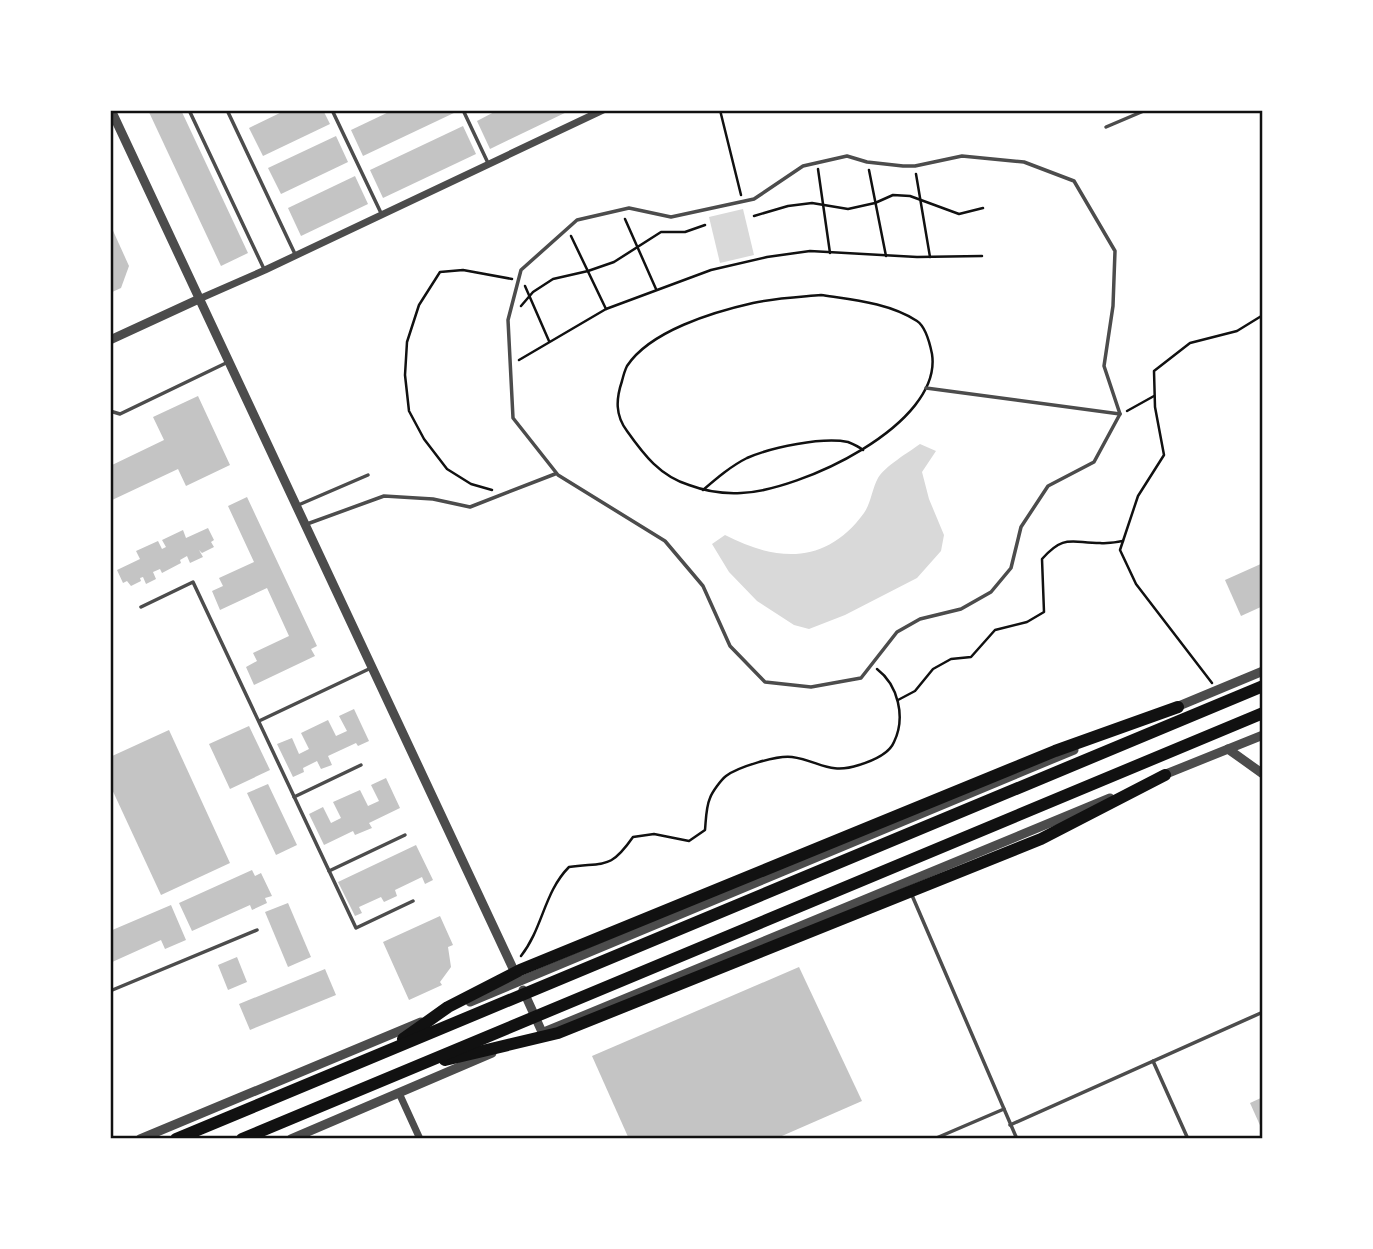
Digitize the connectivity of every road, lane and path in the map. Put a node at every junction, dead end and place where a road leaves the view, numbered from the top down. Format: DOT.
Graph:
graph roads {
  1 [pos="111,110"];
  2 [pos="189,110"];
  3 [pos="227,110"];
  4 [pos="332,110"];
  5 [pos="463,110"];
  6 [pos="603,110"];
  7 [pos="720,110"];
  8 [pos="1146,110"];
  9 [pos="586,114"];
  10 [pos="1106,127"];
  11 [pos="867,162"];
  12 [pos="817,163"];
  13 [pos="489,164"];
  14 [pos="915,166"];
  15 [pos="920,199"];
  16 [pos="743,201"];
  17 [pos="875,203"];
  18 [pos="822,206"];
  19 [pos="983,208"];
  20 [pos="621,210"];
  21 [pos="382,215"];
  22 [pos="754,216"];
  23 [pos="705,225"];
  24 [pos="568,228"];
  25 [pos="638,247"];
  26 [pos="830,253"];
  27 [pos="296,256"];
  28 [pos="886,256"];
  29 [pos="982,256"];
  30 [pos="930,257"];
  31 [pos="265,270"];
  32 [pos="588,271"];
  33 [pos="519,278"];
  34 [pos="656,289"];
  35 [pos="530,296"];
  36 [pos="199,299"];
  37 [pos="606,309"];
  38 [pos="1263,316"];
  39 [pos="508,326"];
  40 [pos="110,340"];
  41 [pos="549,341"];
  42 [pos="228,362"];
  43 [pos="510,366"];
  44 [pos="926,388"];
  45 [pos="1154,396"];
  46 [pos="110,411"];
  47 [pos="1120,414"];
  48 [pos="863,450"];
  49 [pos="555,474"];
  50 [pos="368,475"];
  51 [pos="703,490"];
  52 [pos="505,494"];
  53 [pos="296,506"];
  54 [pos="304,525"];
  55 [pos="1124,541"];
  56 [pos="141,607"];
  57 [pos="872,665"];
  58 [pos="372,668"];
  59 [pos="1263,671"];
  60 [pos="1263,686"];
  61 [pos="1218,690"];
  62 [pos="898,699"];
  63 [pos="1178,707"];
  64 [pos="1263,713"];
  65 [pos="259,721"];
  66 [pos="1263,735"];
  67 [pos="1228,749"];
  68 [pos="361,765"];
  69 [pos="1263,774"];
  70 [pos="1165,775"];
  71 [pos="294,797"];
  72 [pos="405,835"];
  73 [pos="329,871"];
  74 [pos="906,881"];
  75 [pos="413,901"];
  76 [pos="257,930"];
  77 [pos="512,968"];
  78 [pos="519,981"];
  79 [pos="110,991"];
  80 [pos="1263,1013"];
  81 [pos="542,1032"];
  82 [pos="386,1051"];
  83 [pos="1153,1061"];
  84 [pos="413,1068"];
  85 [pos="399,1093"];
  86 [pos="1004,1109"];
  87 [pos="1010,1125"];
  88 [pos="140,1139"];
  89 [pos="176,1139"];
  90 [pos="242,1139"];
  91 [pos="291,1139"];
  92 [pos="420,1139"];
  93 [pos="934,1139"];
  94 [pos="1017,1139"];
  95 [pos="1188,1139"];
  1 -- 36 [label="street"];
  2 -- 31 [label="lane"];
  3 -- 27 [label="lane"];
  4 -- 21 [label="lane"];
  5 -- 13 [label="lane"];
  6 -- 9 [label="street"];
  7 -- 16 [label="path"];
  8 -- 10 [label="lane"];
  9 -- 13 [label="street"];
  11 -- 12 [label="lane"];
  11 -- 14 [label="lane"];
  11 -- 17 [label="path"];
  12 -- 16 [label="lane"];
  12 -- 18 [label="path"];
  13 -- 21 [label="street"];
  14 -- 15 [label="path"];
  14 -- 47 [label="lane"];
  15 -- 17 [label="path"];
  15 -- 19 [label="path"];
  15 -- 30 [label="path"];
  16 -- 20 [label="lane"];
  17 -- 18 [label="path"];
  17 -- 28 [label="path"];
  18 -- 22 [label="path"];
  18 -- 26 [label="path"];
  20 -- 24 [label="lane"];
  20 -- 25 [label="path"];
  21 -- 27 [label="street"];
  23 -- 25 [label="path"];
  24 -- 32 [label="path"];
  24 -- 33 [label="lane"];
  25 -- 32 [label="path"];
  25 -- 34 [label="path"];
  26 -- 28 [label="path"];
  26 -- 34 [label="path"];
  27 -- 31 [label="street"];
  28 -- 30 [label="path"];
  29 -- 30 [label="path"];
  31 -- 36 [label="street"];
  32 -- 35 [label="path"];
  32 -- 37 [label="path"];
  33 -- 35 [label="path"];
  33 -- 39 [label="lane"];
  33 -- 52 [label="path"];
  34 -- 37 [label="path"];
  35 -- 39 [label="path"];
  35 -- 41 [label="path"];
  36 -- 40 [label="street"];
  36 -- 42 [label="street"];
  37 -- 41 [label="path"];
  38 -- 45 [label="path"];
  39 -- 43 [label="lane"];
  41 -- 43 [label="path"];
  42 -- 46 [label="lane"];
  42 -- 53 [label="street"];
  43 -- 57 [label="lane"];
  44 -- 47 [label="lane"];
  44 -- 48 [label="path"];
  44 -- 51 [label="path"];
  45 -- 47 [label="path"];
  45 -- 55 [label="path"];
  47 -- 57 [label="lane"];
  48 -- 51 [label="path"];
  48 -- 51 [label="path"];
  49 -- 52 [label="lane"];
  50 -- 53 [label="lane"];
  52 -- 54 [label="lane"];
  53 -- 54 [label="street"];
  54 -- 58 [label="street"];
  55 -- 61 [label="path"];
  55 -- 62 [label="path"];
  56 -- 65 [label="lane"];
  57 -- 62 [label="path"];
  58 -- 65 [label="lane"];
  58 -- 77 [label="street"];
  59 -- 61 [label="street"];
  60 -- 82 [label="highway"];
  61 -- 63 [label="street"];
  62 -- 77 [label="path"];
  63 -- 78 [label="street"];
  63 -- 82 [label="highway"];
  64 -- 84 [label="highway"];
  65 -- 71 [label="lane"];
  66 -- 67 [label="street"];
  67 -- 69 [label="street"];
  67 -- 70 [label="street"];
  68 -- 71 [label="lane"];
  70 -- 74 [label="street"];
  70 -- 84 [label="highway"];
  71 -- 73 [label="lane"];
  72 -- 73 [label="lane"];
  73 -- 75 [label="lane"];
  74 -- 81 [label="street"];
  74 -- 86 [label="lane"];
  76 -- 79 [label="lane"];
  77 -- 78 [label="street"];
  78 -- 81 [label="street"];
  78 -- 88 [label="street"];
  80 -- 83 [label="lane"];
  81 -- 85 [label="street"];
  82 -- 89 [label="highway"];
  83 -- 87 [label="lane"];
  83 -- 95 [label="lane"];
  84 -- 90 [label="highway"];
  85 -- 91 [label="street"];
  85 -- 92 [label="street"];
  86 -- 87 [label="lane"];
  86 -- 93 [label="lane"];
  87 -- 94 [label="lane"];
}
